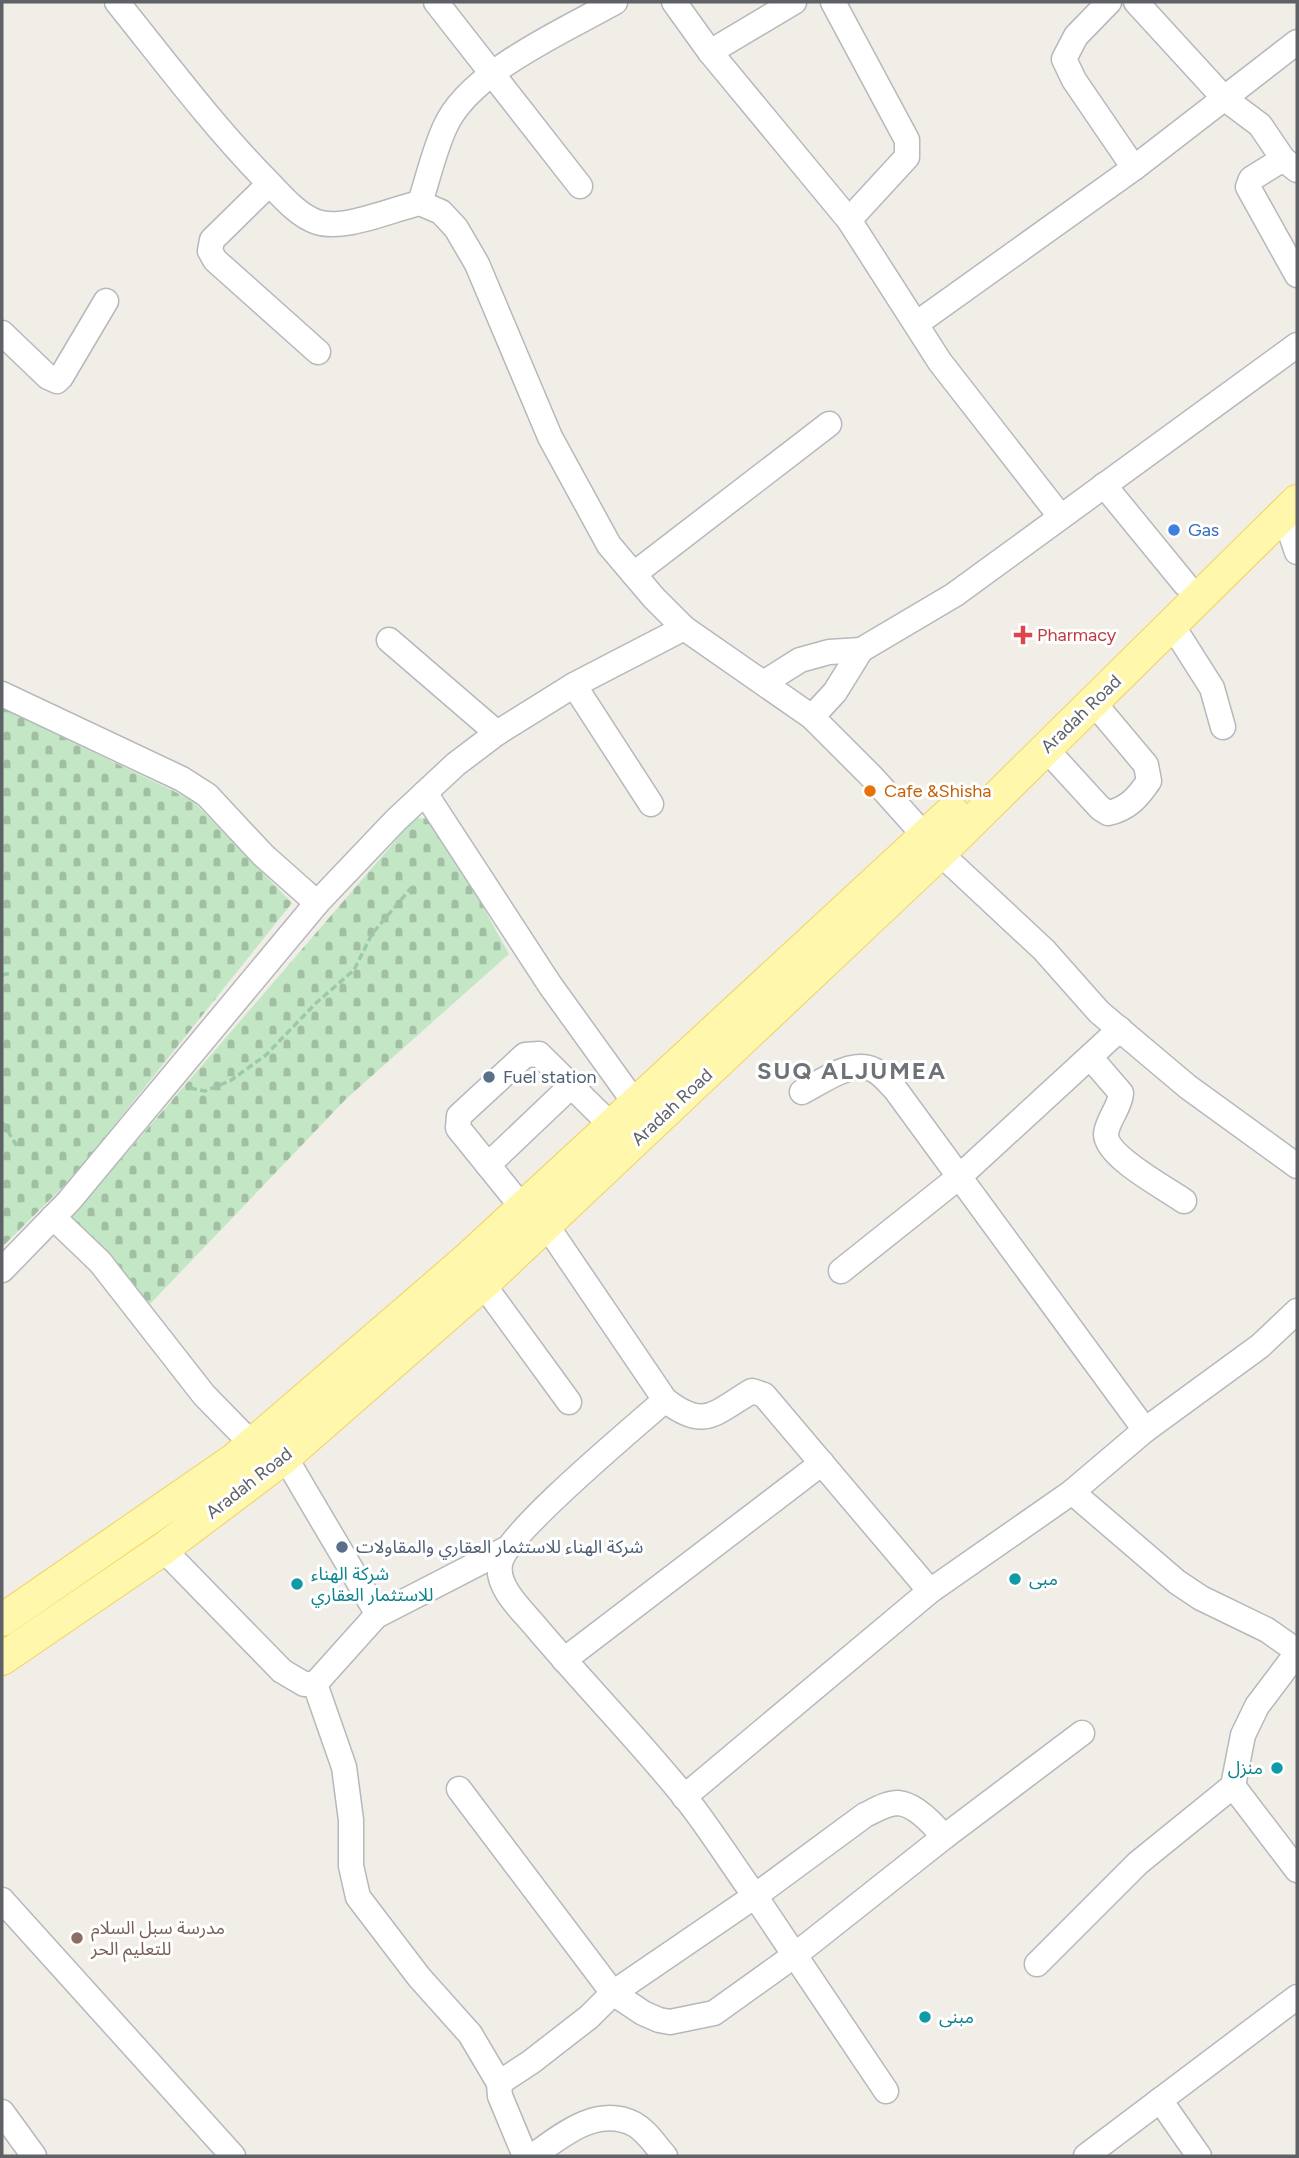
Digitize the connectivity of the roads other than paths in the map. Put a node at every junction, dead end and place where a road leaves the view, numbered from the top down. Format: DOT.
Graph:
graph roads {
  1 [pos="117,2"];
  2 [pos="436,2"];
  3 [pos="615,2"];
  4 [pos="674,2"];
  5 [pos="794,2"];
  6 [pos="833,2"];
  7 [pos="1109,2"];
  8 [pos="1136,2"];
  9 [pos="1297,42"];
  10 [pos="710,52"];
  11 [pos="491,73"];
  12 [pos="1224,98"];
  13 [pos="1290,164"];
  14 [pos="1134,168"];
  15 [pos="269,184"];
  16 [pos="580,186"];
  17 [pos="420,203"];
  18 [pos="849,220"];
  19 [pos="1297,275"];
  20 [pos="106,301"];
  21 [pos="916,324"];
  22 [pos="2,333"];
  23 [pos="1297,345"];
  24 [pos="317,352"];
  25 [pos="828,424"];
  26 [pos="1297,476"];
  27 [pos="1104,485"];
  28 [pos="1290,508"];
  29 [pos="1060,516"];
  30 [pos="1297,552"];
  31 [pos="634,575"];
  32 [pos="1185,584"];
  33 [pos="1172,625"];
  34 [pos="684,628"];
  35 [pos="389,640"];
  36 [pos="861,650"];
  37 [pos="765,682"];
  38 [pos="574,685"];
  39 [pos="2,694"];
  40 [pos="1094,703"];
  41 [pos="812,717"];
  42 [pos="1223,727"];
  43 [pos="497,733"];
  44 [pos="1046,748"];
  45 [pos="425,793"];
  46 [pos="651,804"];
  47 [pos="933,845"];
  48 [pos="317,903"];
  49 [pos="1121,1030"];
  50 [pos="1090,1057"];
  51 [pos="571,1086"];
  52 [pos="802,1092"];
  53 [pos="635,1103"];
  54 [pos="611,1125"];
  55 [pos="1296,1164"];
  56 [pos="488,1165"];
  57 [pos="959,1177"];
  58 [pos="1184,1200"];
  59 [pos="535,1216"];
  60 [pos="53,1217"];
  61 [pos="2,1270"];
  62 [pos="841,1271"];
  63 [pos="483,1284"];
  64 [pos="1297,1311"];
  65 [pos="665,1400"];
  66 [pos="569,1402"];
  67 [pos="1145,1430"];
  68 [pos="252,1444"];
  69 [pos="285,1457"];
  70 [pos="822,1463"];
  71 [pos="1072,1492"];
  72 [pos="508,1548"];
  73 [pos="163,1549"];
  74 [pos="930,1591"];
  75 [pos="376,1616"];
  76 [pos="2,1620"];
  77 [pos="1297,1652"];
  78 [pos="2,1657"];
  79 [pos="564,1660"];
  80 [pos="315,1684"];
  81 [pos="1082,1733"];
  82 [pos="1233,1786"];
  83 [pos="459,1789"];
  84 [pos="684,1797"];
  85 [pos="944,1837"];
  86 [pos="1297,1870"];
  87 [pos="755,1896"];
  88 [pos="2,1900"];
  89 [pos="795,1955"];
  90 [pos="1037,1964"];
  91 [pos="613,1993"];
  92 [pos="1297,1997"];
  93 [pos="499,2083"];
  94 [pos="886,2091"];
  95 [pos="1160,2100"];
  96 [pos="2,2112"];
  97 [pos="34,2156"];
  98 [pos="233,2156"];
  99 [pos="525,2156"];
  100 [pos="533,2156"];
  101 [pos="664,2156"];
  102 [pos="1086,2156"];
  103 [pos="1199,2156"];
  1 -- 15 [label="street"];
  2 -- 11 [label="street"];
  3 -- 11 [label="street"];
  4 -- 10 [label="street"];
  5 -- 10 [label="street"];
  6 -- 18 [label="street"];
  7 -- 14 [label="street"];
  8 -- 12 [label="street"];
  9 -- 12 [label="street"];
  10 -- 18 [label="street"];
  11 -- 16 [label="street"];
  11 -- 17 [label="street"];
  12 -- 13 [label="street"];
  12 -- 14 [label="street"];
  13 -- 19 [label="street"];
  14 -- 21 [label="street"];
  15 -- 17 [label="street"];
  15 -- 24 [label="street"];
  17 -- 31 [label="street"];
  18 -- 21 [label="street"];
  20 -- 22 [label="street"];
  21 -- 29 [label="street"];
  23 -- 27 [label="street"];
  25 -- 31 [label="street"];
  26 -- 32 [label="main road, Aradah Road"];
  27 -- 29 [label="street"];
  27 -- 32 [label="street"];
  28 -- 30 [label="street"];
  28 -- 33 [label="main road, Aradah Road"];
  29 -- 36 [label="street"];
  31 -- 34 [label="street"];
  32 -- 47 [label="main road, Aradah Road"];
  33 -- 40 [label="main road, Aradah Road"];
  33 -- 42 [label="street"];
  34 -- 37 [label="street"];
  34 -- 38 [label="street"];
  35 -- 43 [label="street"];
  36 -- 37 [label="street"];
  36 -- 41 [label="street"];
  37 -- 41 [label="street"];
  38 -- 43 [label="street"];
  38 -- 46 [label="street"];
  39 -- 48 [label="street"];
  40 -- 44 [label="main road, Aradah Road"];
  40 -- 44 [label="street"];
  41 -- 47 [label="street"];
  43 -- 45 [label="street"];
  44 -- 47 [label="main road, Aradah Road"];
  45 -- 48 [label="street"];
  45 -- 53 [label="street"];
  47 -- 49 [label="street"];
  47 -- 53 [label="main road, Aradah Road"];
  47 -- 59 [label="main road, Aradah Road"];
  48 -- 60 [label="street"];
  49 -- 50 [label="street"];
  49 -- 55 [label="street"];
  50 -- 57 [label="street"];
  50 -- 58 [label="street"];
  51 -- 54 [label="street"];
  51 -- 56 [label="street"];
  51 -- 56 [label="street"];
  52 -- 57 [label="street"];
  53 -- 54 [label="main road, Aradah Road"];
  54 -- 59 [label="main road, Aradah Road"];
  56 -- 59 [label="street"];
  57 -- 62 [label="street"];
  57 -- 67 [label="street"];
  59 -- 63 [label="main road, Aradah Road"];
  59 -- 65 [label="street"];
  59 -- 68 [label="main road, Aradah Road"];
  60 -- 61 [label="street"];
  60 -- 68 [label="street"];
  63 -- 66 [label="street"];
  63 -- 69 [label="main road, Aradah Road"];
  64 -- 67 [label="street"];
  65 -- 70 [label="street"];
  65 -- 72 [label="street"];
  67 -- 71 [label="street"];
  68 -- 76 [label="main road, Aradah Road"];
  69 -- 73 [label="main road, Aradah Road"];
  69 -- 75 [label="street"];
  70 -- 74 [label="street"];
  70 -- 79 [label="street"];
  71 -- 74 [label="street"];
  71 -- 77 [label="street"];
  72 -- 75 [label="street"];
  72 -- 79 [label="street"];
  73 -- 78 [label="main road, Aradah Road"];
  73 -- 80 [label="street"];
  74 -- 84 [label="street"];
  75 -- 80 [label="street"];
  77 -- 82 [label="street"];
  79 -- 84 [label="street"];
  80 -- 93 [label="street"];
  81 -- 85 [label="street"];
  82 -- 86 [label="street"];
  82 -- 90 [label="street"];
  83 -- 91 [label="street"];
  84 -- 87 [label="street"];
  85 -- 87 [label="street"];
  85 -- 89 [label="street"];
  87 -- 89 [label="street"];
  87 -- 91 [label="street"];
  88 -- 98 [label="street"];
  89 -- 91 [label="street"];
  89 -- 94 [label="street"];
  91 -- 93 [label="street"];
  92 -- 95 [label="street"];
  93 -- 99 [label="street"];
  95 -- 102 [label="street"];
  95 -- 103 [label="street"];
  96 -- 97 [label="street"];
  100 -- 101 [label="street"];
}
